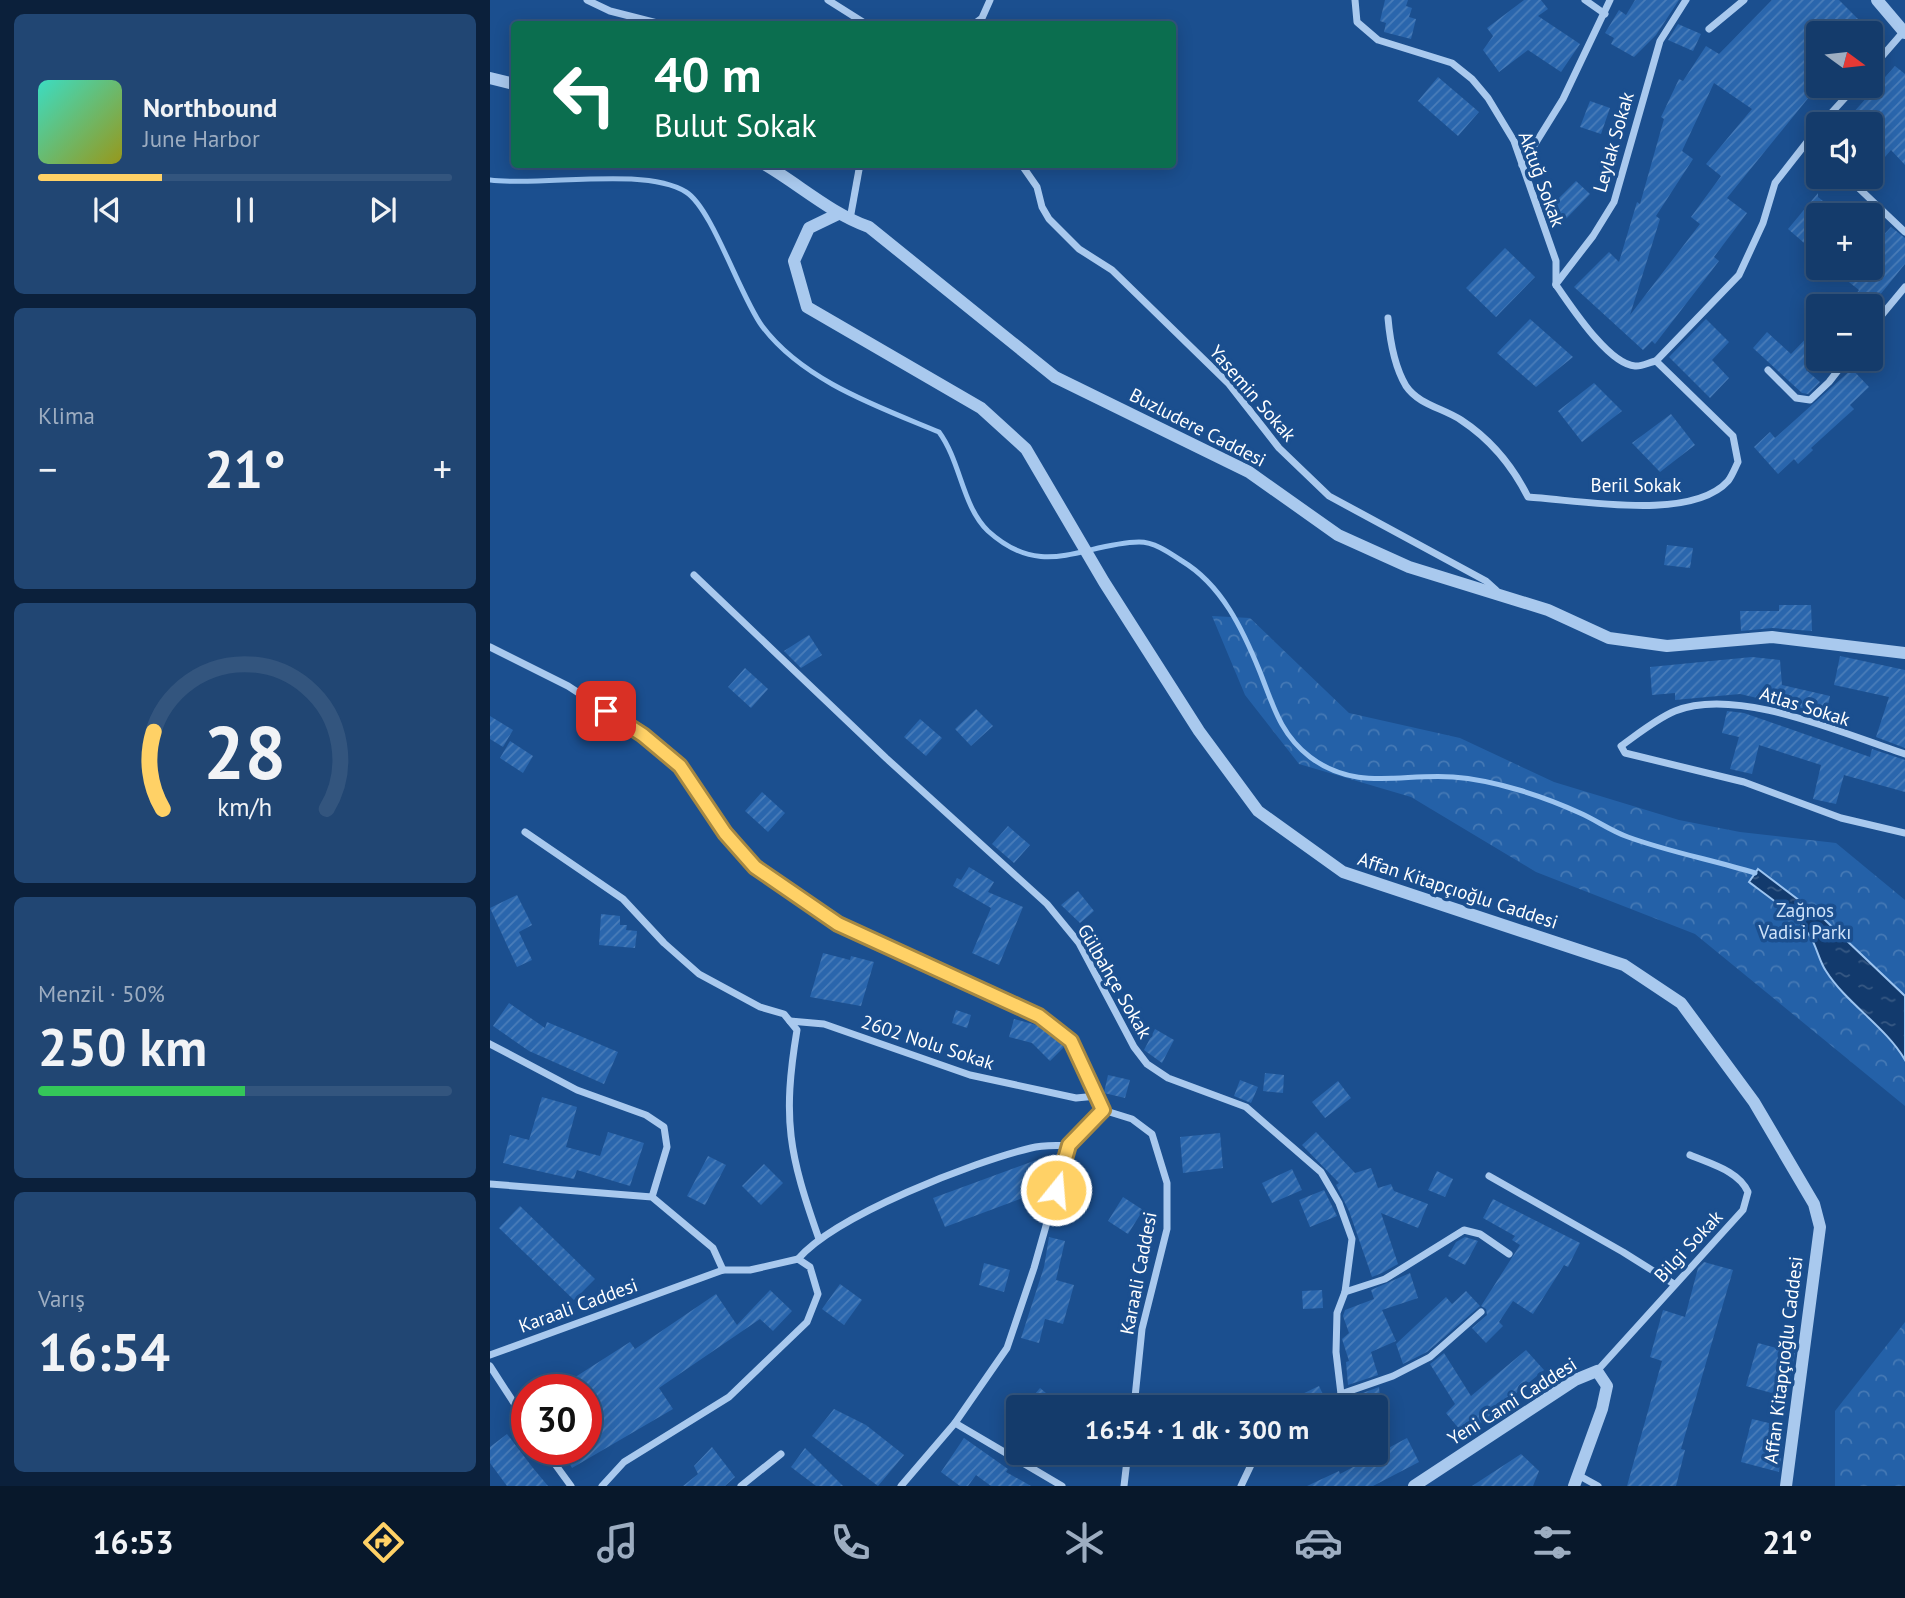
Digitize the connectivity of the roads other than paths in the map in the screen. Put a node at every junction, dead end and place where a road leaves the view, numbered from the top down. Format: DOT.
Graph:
graph roads {
  1 [pos="587,0"];
  2 [pos="828,0"];
  3 [pos="990,0"];
  4 [pos="1355,0"];
  5 [pos="1585,0"];
  6 [pos="1610,0"];
  7 [pos="1686,0"];
  8 [pos="1744,0"];
  9 [pos="1877,0"];
  10 [pos="1605,14"];
  11 [pos="648,21"];
  12 [pos="861,21"];
  13 [pos="978,21"];
  14 [pos="1709,29"];
  15 [pos="1905,32"];
  16 [pos="1883,56"];
  17 [pos="490,78"];
  18 [pos="511,83"];
  19 [pos="1845,98"];
  20 [pos="1833,112"];
  21 [pos="1806,142"];
  22 [pos="1522,165"];
  23 [pos="771,168"];
  24 [pos="859,168"];
  25 [pos="1024,168"];
  26 [pos="1860,189"];
  27 [pos="844,217"];
  28 [pos="1905,232"];
  29 [pos="1556,285"];
  30 [pos="1905,287"];
  31 [pos="1883,314"];
  32 [pos="1388,318"];
  33 [pos="1656,361"];
  34 [pos="1768,370"];
  35 [pos="1838,371"];
  36 [pos="695,575"];
  37 [pos="1503,596"];
  38 [pos="490,647"];
  39 [pos="1905,653"];
  40 [pos="1905,754"];
  41 [pos="526,832"];
  42 [pos="1905,833"];
  43 [pos="790,1021"];
  44 [pos="490,1044"];
  45 [pos="1097,1096"];
  46 [pos="1103,1110"];
  47 [pos="1069,1145"];
  48 [pos="1690,1155"];
  49 [pos="1489,1176"];
  50 [pos="490,1184"];
  51 [pos="652,1197"];
  52 [pos="819,1239"];
  53 [pos="1509,1254"];
  54 [pos="798,1259"];
  55 [pos="723,1270"];
  56 [pos="1674,1284"];
  57 [pos="1345,1292"];
  58 [pos="1481,1312"];
  59 [pos="490,1355"];
  60 [pos="490,1366"];
  61 [pos="1597,1371"];
  62 [pos="1341,1394"];
  63 [pos="1135,1395"];
  64 [pos="511,1398"];
  65 [pos="956,1423"];
  66 [pos="781,1454"];
  67 [pos="556,1465"];
  68 [pos="1126,1465"];
  69 [pos="1251,1465"];
  70 [pos="1576,1480"];
  71 [pos="571,1486"];
  72 [pos="602,1486"];
  73 [pos="741,1486"];
  74 [pos="901,1486"];
  75 [pos="1062,1486"];
  76 [pos="1124,1486"];
  77 [pos="1241,1486"];
  78 [pos="1415,1486"];
  79 [pos="1598,1486"];
  80 [pos="1786,1486"];
  1 -- 11 [label="street"];
  2 -- 12 [label="street"];
  3 -- 13 [label="street"];
  4 -- 22 [label="street, Aktuğ Sokak"];
  5 -- 10 [label="street"];
  6 -- 10 [label="street"];
  7 -- 29 [label="street, Leylak Sokak"];
  8 -- 14 [label="street"];
  9 -- 15 [label="street"];
  10 -- 22 [label="street"];
  15 -- 16 [label="street"];
  17 -- 18 [label="street"];
  19 -- 20 [label="street"];
  21 -- 33 [label="street"];
  22 -- 29 [label="street, Aktuğ Sokak"];
  23 -- 27 [label="street, Buzludere Caddesi"];
  24 -- 27 [label="street"];
  25 -- 37 [label="street, Yasemin Sokak"];
  26 -- 28 [label="street"];
  27 -- 37 [label="street, Buzludere Caddesi"];
  27 -- 80 [label="street, Affan Kitapçıoğlu Caddesi"];
  29 -- 33 [label="street"];
  30 -- 31 [label="street"];
  32 -- 33 [label="street, Beril Sokak"];
  34 -- 35 [label="street"];
  36 -- 57 [label="street, Gülbahçe Sokak"];
  37 -- 39 [label="street, Buzludere Caddesi"];
  38 -- 45 [label="street"];
  40 -- 42 [label="street, Atlas Sokak"];
  41 -- 43 [label="street, 2602 Nolu Sokak"];
  43 -- 45 [label="street, 2602 Nolu Sokak"];
  43 -- 52 [label="street"];
  44 -- 51 [label="street"];
  45 -- 46 [label="street"];
  46 -- 47 [label="street"];
  46 -- 63 [label="street, Karaali Caddesi"];
  47 -- 52 [label="street"];
  47 -- 65 [label="street"];
  48 -- 56 [label="street, Bilgi Sokak"];
  49 -- 56 [label="street"];
  50 -- 51 [label="street"];
  51 -- 55 [label="street"];
  52 -- 54 [label="street"];
  53 -- 57 [label="street"];
  54 -- 55 [label="street, Karaali Caddesi"];
  54 -- 72 [label="street"];
  55 -- 59 [label="street, Karaali Caddesi"];
  56 -- 61 [label="street, Bilgi Sokak"];
  57 -- 62 [label="street, Gülbahçe Sokak"];
  58 -- 62 [label="street"];
  60 -- 64 [label="street"];
  61 -- 70 [label="street, Yeni Cami Caddesi"];
  61 -- 78 [label="street, Yeni Cami Caddesi"];
  65 -- 74 [label="street"];
  65 -- 75 [label="street"];
  66 -- 73 [label="street"];
  67 -- 71 [label="street"];
  68 -- 76 [label="street"];
  69 -- 77 [label="street"];
  70 -- 79 [label="street"];
}
